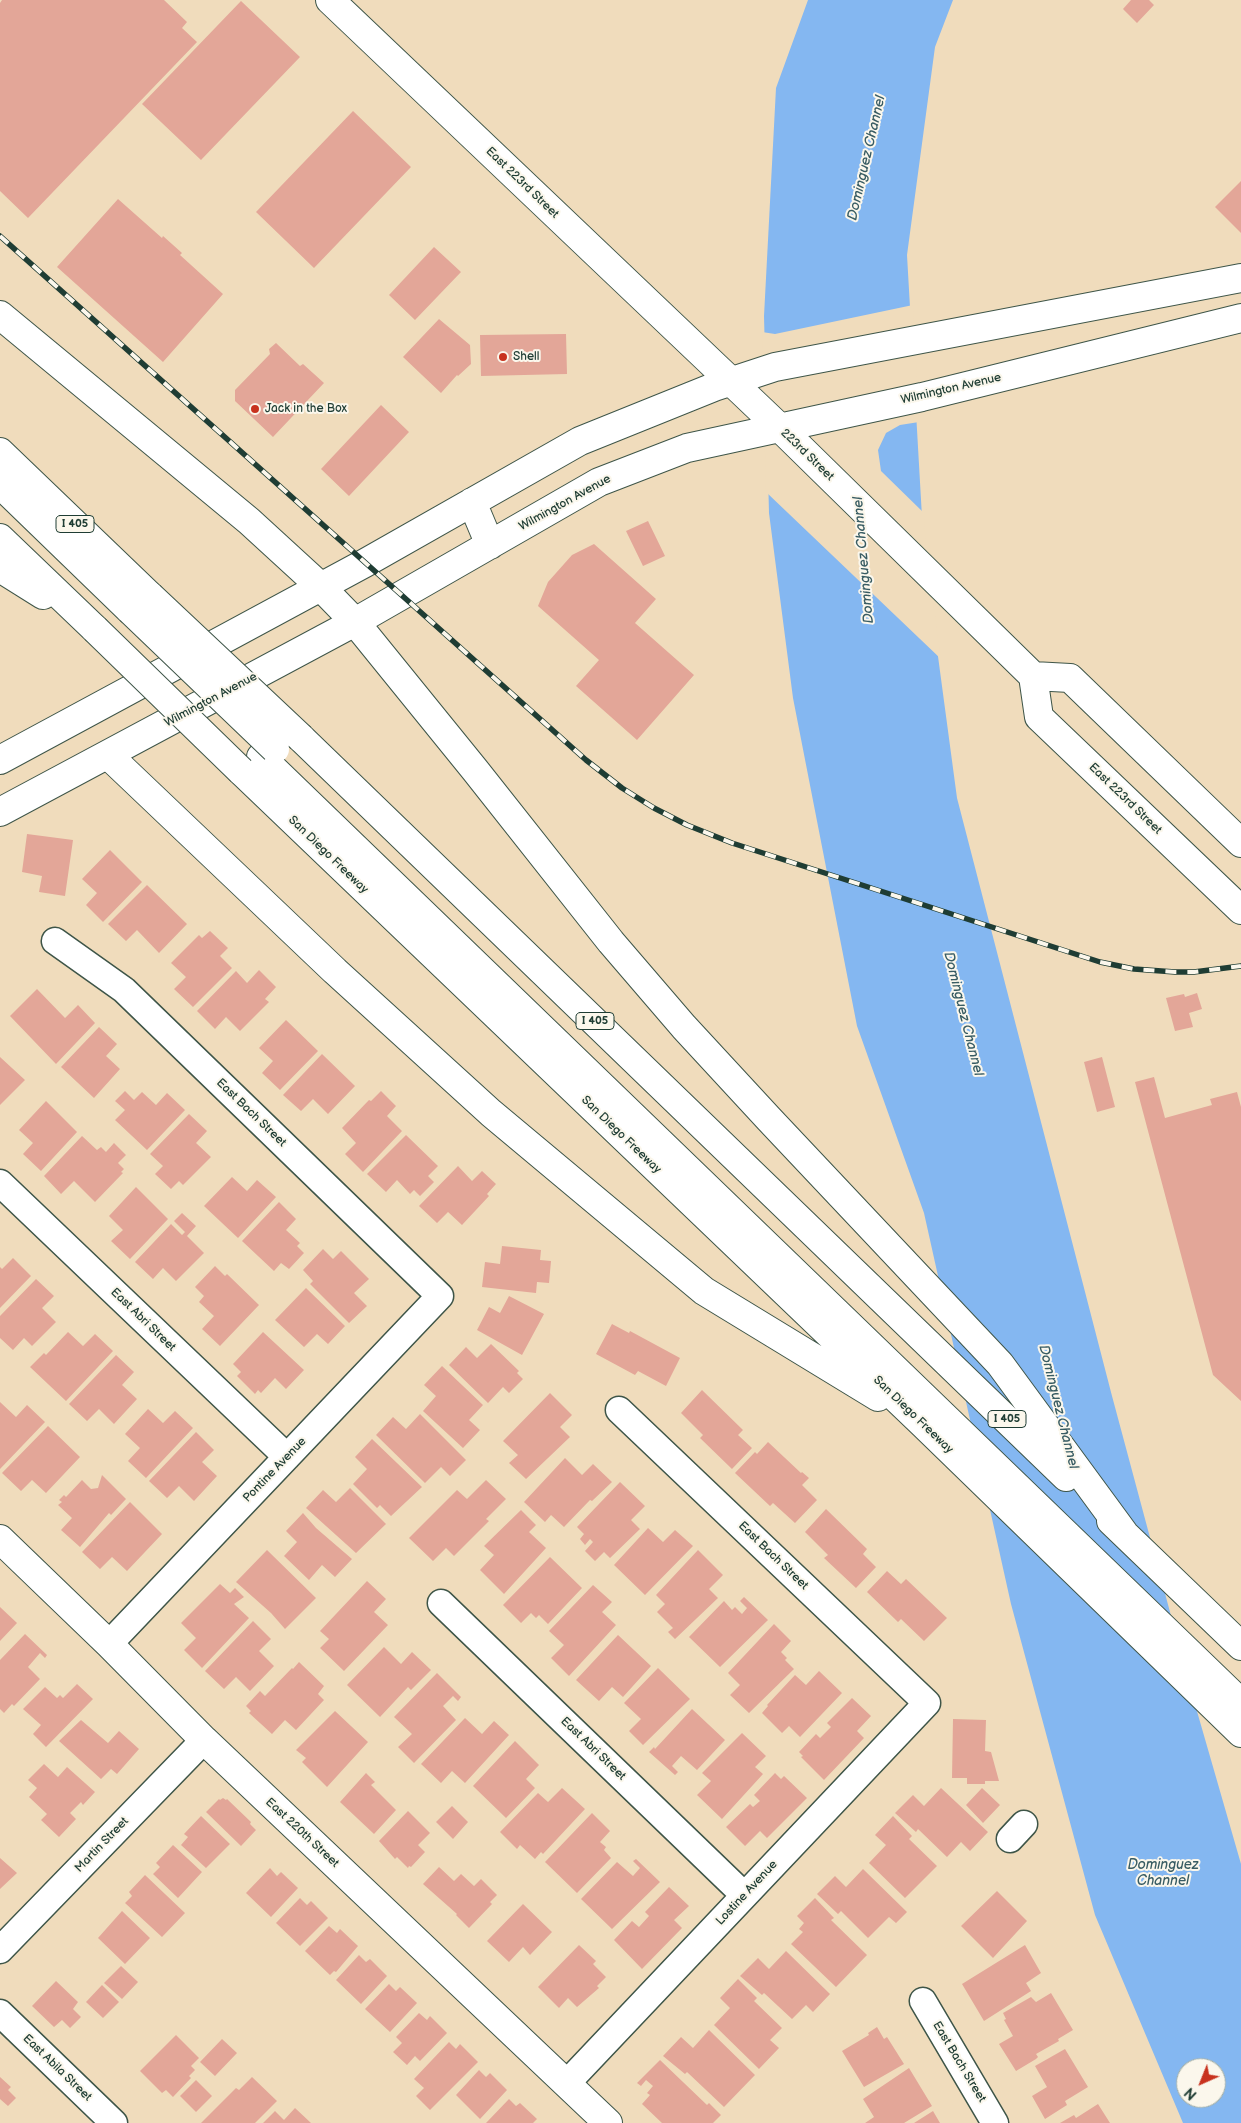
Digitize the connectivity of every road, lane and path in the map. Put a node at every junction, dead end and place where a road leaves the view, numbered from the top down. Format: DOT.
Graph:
graph roads {
  1 [pos="330,0"];
  2 [pos="1241,278"];
  3 [pos="0,315"];
  4 [pos="1241,318"];
  5 [pos="719,378"];
  6 [pos="779,427"];
  7 [pos="0,452"];
  8 [pos="0,484"];
  9 [pos="472,502"];
  10 [pos="0,508"];
  11 [pos="0,538"];
  12 [pos="490,545"];
  13 [pos="0,568"];
  14 [pos="321,587"];
  15 [pos="123,614"];
  16 [pos="355,622"];
  17 [pos="1033,676"];
  18 [pos="108,755"];
  19 [pos="259,759"];
  20 [pos="0,760"];
  21 [pos="0,812"];
  22 [pos="1241,843"];
  23 [pos="1241,910"];
  24 [pos="55,940"];
  25 [pos="0,1183"];
  26 [pos="440,1296"];
  27 [pos="619,1410"];
  28 [pos="924,1425"];
  29 [pos="287,1457"];
  30 [pos="1124,1533"];
  31 [pos="0,1539"];
  32 [pos="441,1603"];
  33 [pos="109,1644"];
  34 [pos="1231,1652"];
  35 [pos="1237,1691"];
  36 [pos="927,1703"];
  37 [pos="1240,1731"];
  38 [pos="204,1740"];
  39 [pos="744,1896"];
  40 [pos="0,1950"];
  41 [pos="923,2000"];
  42 [pos="0,2013"];
  43 [pos="567,2083"];
  44 [pos="114,2123"];
  45 [pos="608,2123"];
  46 [pos="995,2123"];
  1 -- 5 [label="main road, East 223rd Street"];
  2 -- 5 [label="main road"];
  3 -- 14 [label="main road"];
  4 -- 6 [label="main road, Wilmington Avenue"];
  5 -- 6 [label="main road, 223rd Street"];
  5 -- 9 [label="main road"];
  6 -- 12 [label="main road, Wilmington Avenue"];
  6 -- 17 [label="main road, 223rd Street"];
  7 -- 15 [label="main road, San Diego Freeway / I 405"];
  8 -- 15 [label="main road"];
  9 -- 12 [label="main road"];
  9 -- 14 [label="main road"];
  10 -- 15 [label="main road"];
  11 -- 15 [label="main road, San Diego Freeway / I 405"];
  12 -- 16 [label="main road, Wilmington Avenue"];
  13 -- 15 [label="main road"];
  14 -- 16 [label="main road"];
  14 -- 20 [label="main road"];
  15 -- 19 [label="main road, San Diego Freeway / I 405, bridge"];
  15 -- 19 [label="main road, bridge"];
  15 -- 30 [label="main road, San Diego Freeway / I 405, bridge"];
  16 -- 18 [label="main road, Wilmington Avenue"];
  16 -- 30 [label="main road"];
  17 -- 22 [label="main road"];
  17 -- 23 [label="main road, East 223rd Street"];
  18 -- 21 [label="main road, Wilmington Avenue"];
  18 -- 28 [label="main road"];
  19 -- 28 [label="main road, San Diego Freeway / I 405"];
  19 -- 34 [label="main road"];
  19 -- 35 [label="main road"];
  24 -- 26 [label="street, East Bach Street"];
  25 -- 29 [label="street, East Abri Street"];
  26 -- 29 [label="street, Pontine Avenue"];
  27 -- 36 [label="street, East Bach Street"];
  28 -- 37 [label="main road, San Diego Freeway / I 405"];
  29 -- 33 [label="street, Pontine Avenue"];
  30 -- 34 [label="main road, San Diego Freeway / I 405"];
  31 -- 33 [label="main road, East 220th Street"];
  32 -- 39 [label="street, East Abri Street"];
  33 -- 38 [label="main road, East 220th Street"];
  34 -- 35 [label="main road"];
  36 -- 39 [label="street, Lostine Avenue"];
  38 -- 40 [label="street, Martin Street"];
  38 -- 43 [label="main road, East 220th Street"];
  39 -- 43 [label="street, Lostine Avenue"];
  41 -- 46 [label="street, East Bach Street"];
  42 -- 44 [label="street, East Abila Street"];
  43 -- 45 [label="main road, East 220th Street"];
}
